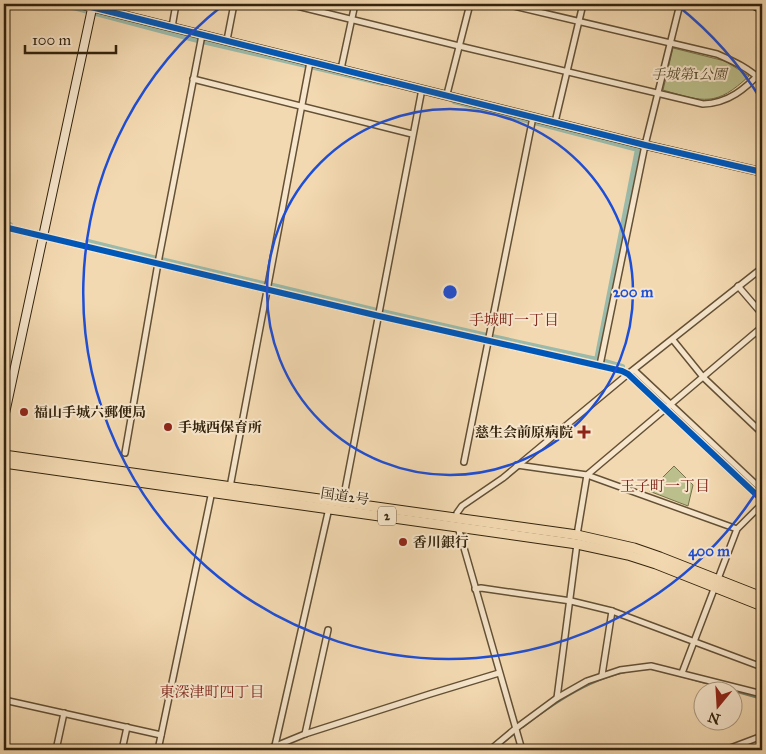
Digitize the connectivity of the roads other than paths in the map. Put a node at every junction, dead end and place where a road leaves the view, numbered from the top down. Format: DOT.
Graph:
graph roads {
  1 [pos="79,4"];
  2 [pos="176,4"];
  3 [pos="234,4"];
  4 [pos="289,4"];
  5 [pos="355,4"];
  6 [pos="470,4"];
  7 [pos="505,4"];
  8 [pos="583,4"];
  9 [pos="680,4"];
  10 [pos="752,4"];
  11 [pos="93,5"];
  12 [pos="762,9"];
  13 [pos="352,19"];
  14 [pos="578,22"];
  15 [pos="172,27"];
  16 [pos="202,34"];
  17 [pos="227,40"];
  18 [pos="671,43"];
  19 [pos="459,46"];
  20 [pos="310,62"];
  21 [pos="341,69"];
  22 [pos="762,71"];
  23 [pos="567,72"];
  24 [pos="757,76"];
  25 [pos="193,79"];
  26 [pos="762,82"];
  27 [pos="422,89"];
  28 [pos="658,93"];
  29 [pos="447,94"];
  30 [pos="301,106"];
  31 [pos="533,117"];
  32 [pos="555,122"];
  33 [pos="412,134"];
  34 [pos="645,145"];
  35 [pos="762,172"];
  36 [pos="4,227"];
  37 [pos="43,236"];
  38 [pos="158,263"];
  39 [pos="762,268"];
  40 [pos="738,286"];
  41 [pos="269,289"];
  42 [pos="762,314"];
  43 [pos="379,316"];
  44 [pos="762,327"];
  45 [pos="488,340"];
  46 [pos="673,340"];
  47 [pos="600,365"];
  48 [pos="634,370"];
  49 [pos="628,374"];
  50 [pos="703,377"];
  51 [pos="668,406"];
  52 [pos="4,418"];
  53 [pos="762,433"];
  54 [pos="124,453"];
  55 [pos="4,455"];
  56 [pos="4,462"];
  57 [pos="464,462"];
  58 [pos="517,466"];
  59 [pos="587,475"];
  60 [pos="230,487"];
  61 [pos="213,488"];
  62 [pos="344,490"];
  63 [pos="762,490"];
  64 [pos="762,500"];
  65 [pos="762,504"];
  66 [pos="329,508"];
  67 [pos="456,522"];
  68 [pos="737,529"];
  69 [pos="577,539"];
  70 [pos="716,584"];
  71 [pos="474,588"];
  72 [pos="762,597"];
  73 [pos="571,601"];
  74 [pos="762,606"];
  75 [pos="612,611"];
  76 [pos="328,630"];
  77 [pos="694,641"];
  78 [pos="762,667"];
  79 [pos="499,673"];
  80 [pos="682,673"];
  81 [pos="602,675"];
  82 [pos="762,694"];
  83 [pos="557,698"];
  84 [pos="4,700"];
  85 [pos="64,713"];
  86 [pos="127,727"];
  87 [pos="515,729"];
  88 [pos="305,734"];
  89 [pos="161,735"];
  90 [pos="762,736"];
  91 [pos="275,748"];
  92 [pos="56,750"];
  93 [pos="122,750"];
  94 [pos="158,750"];
  95 [pos="266,750"];
  96 [pos="490,750"];
  97 [pos="522,750"];
  98 [pos="725,750"];
  1 -- 11 [label="street"];
  2 -- 15 [label="street"];
  3 -- 17 [label="street"];
  4 -- 13 [label="street"];
  5 -- 13 [label="street"];
  6 -- 19 [label="street"];
  7 -- 14 [label="street"];
  8 -- 14 [label="street"];
  9 -- 18 [label="street"];
  10 -- 12 [label="street"];
  11 -- 15 [label="street"];
  11 -- 37 [label="street"];
  13 -- 19 [label="street"];
  13 -- 21 [label="street"];
  14 -- 18 [label="street"];
  14 -- 23 [label="street"];
  15 -- 16 [label="street"];
  16 -- 17 [label="street"];
  16 -- 25 [label="street"];
  17 -- 20 [label="street"];
  18 -- 24 [label="street"];
  18 -- 28 [label="street"];
  19 -- 23 [label="street"];
  19 -- 29 [label="street"];
  20 -- 21 [label="street"];
  20 -- 30 [label="street"];
  21 -- 27 [label="street"];
  22 -- 24 [label="street"];
  23 -- 28 [label="street"];
  23 -- 32 [label="street"];
  24 -- 26 [label="street"];
  24 -- 28 [label="street"];
  25 -- 30 [label="street"];
  25 -- 38 [label="street"];
  27 -- 29 [label="street"];
  27 -- 33 [label="street"];
  28 -- 34 [label="street"];
  29 -- 31 [label="street"];
  30 -- 33 [label="street"];
  30 -- 41 [label="street"];
  31 -- 32 [label="street"];
  31 -- 45 [label="street"];
  32 -- 34 [label="street"];
  33 -- 43 [label="street"];
  34 -- 35 [label="street"];
  34 -- 47 [label="street"];
  36 -- 37 [label="street"];
  37 -- 38 [label="street"];
  37 -- 52 [label="street"];
  38 -- 41 [label="street"];
  38 -- 54 [label="street"];
  39 -- 40 [label="street"];
  40 -- 42 [label="street"];
  40 -- 46 [label="street"];
  41 -- 43 [label="street"];
  41 -- 60 [label="street"];
  43 -- 45 [label="street"];
  43 -- 62 [label="street"];
  44 -- 50 [label="street"];
  45 -- 47 [label="street"];
  45 -- 57 [label="street"];
  46 -- 48 [label="street"];
  46 -- 50 [label="street"];
  47 -- 49 [label="street"];
  48 -- 49 [label="street"];
  48 -- 51 [label="street"];
  49 -- 51 [label="street"];
  49 -- 58 [label="street"];
  50 -- 51 [label="street"];
  50 -- 53 [label="street"];
  51 -- 59 [label="street"];
  51 -- 63 [label="street"];
  51 -- 64 [label="street"];
  55 -- 61 [label="highway, 国道2号 / 2"];
  56 -- 61 [label="highway, 国道2号 / 2"];
  58 -- 59 [label="street"];
  58 -- 67 [label="street"];
  59 -- 68 [label="street"];
  59 -- 69 [label="street"];
  60 -- 61 [label="highway, 国道2号 / 2"];
  60 -- 67 [label="highway, 国道2号 / 2"];
  61 -- 66 [label="highway, 国道2号 / 2"];
  61 -- 89 [label="street"];
  65 -- 68 [label="street"];
  66 -- 67 [label="highway, 国道2号 / 2"];
  66 -- 91 [label="street"];
  67 -- 69 [label="highway, 国道2号 / 2"];
  67 -- 71 [label="street"];
  68 -- 70 [label="street"];
  69 -- 70 [label="highway, 国道2号 / 2"];
  69 -- 73 [label="street"];
  70 -- 72 [label="highway, 国道2号 / 2"];
  70 -- 74 [label="highway, 国道2号 / 2"];
  70 -- 77 [label="street"];
  71 -- 73 [label="street"];
  71 -- 79 [label="street"];
  73 -- 75 [label="street"];
  73 -- 83 [label="street"];
  75 -- 77 [label="street"];
  75 -- 81 [label="street"];
  76 -- 88 [label="street"];
  77 -- 78 [label="street"];
  77 -- 80 [label="street"];
  79 -- 87 [label="street"];
  79 -- 88 [label="street"];
  80 -- 81 [label="street"];
  80 -- 82 [label="street"];
  81 -- 83 [label="street"];
  83 -- 87 [label="street"];
  84 -- 85 [label="street"];
  85 -- 86 [label="street"];
  85 -- 92 [label="street"];
  86 -- 89 [label="street"];
  86 -- 93 [label="street"];
  87 -- 96 [label="street"];
  87 -- 97 [label="street"];
  88 -- 91 [label="street"];
  89 -- 94 [label="street"];
  90 -- 98 [label="street"];
  91 -- 95 [label="street"];
}
